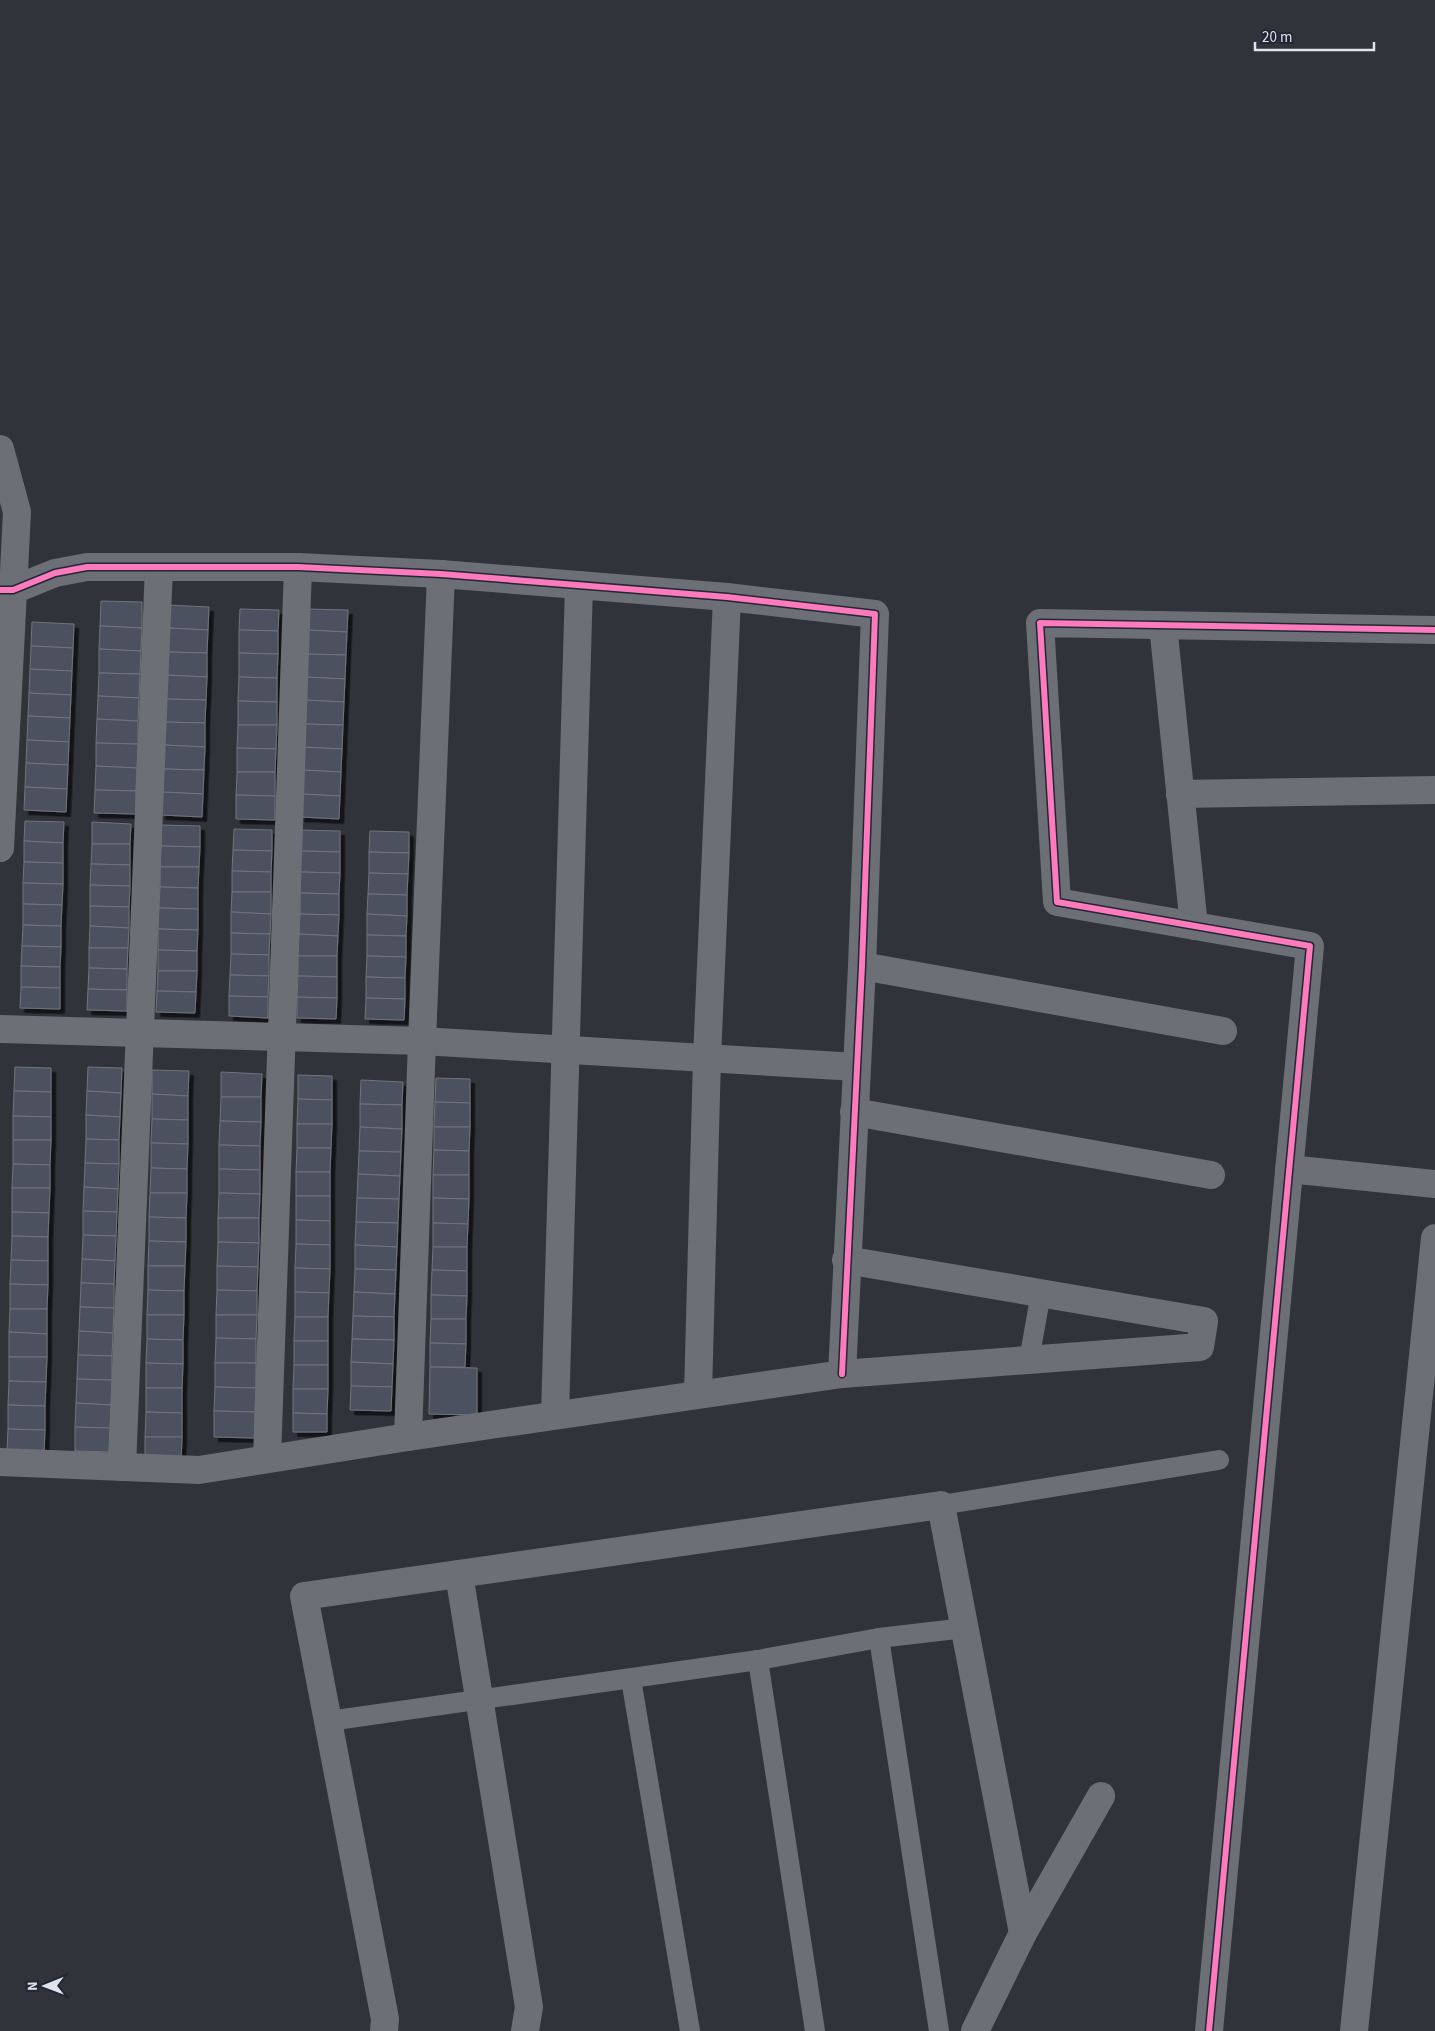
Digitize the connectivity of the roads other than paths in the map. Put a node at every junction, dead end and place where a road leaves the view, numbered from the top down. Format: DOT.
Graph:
graph roads {
  1 [pos="0,450"];
  2 [pos="298,567"];
  3 [pos="159,568"];
  4 [pos="441,574"];
  5 [pos="579,584"];
  6 [pos="6,590"];
  7 [pos="728,597"];
  8 [pos="1163,625"];
  9 [pos="1435,630"];
  10 [pos="3,743"];
  11 [pos="1435,790"];
  12 [pos="1180,794"];
  13 [pos="0,848"];
  14 [pos="1194,926"];
  15 [pos="862,966"];
  16 [pos="0,1028"];
  17 [pos="1223,1031"];
  18 [pos="140,1033"];
  19 [pos="281,1037"];
  20 [pos="422,1041"];
  21 [pos="567,1050"];
  22 [pos="706,1058"];
  23 [pos="856,1066"];
  24 [pos="854,1112"];
  25 [pos="1289,1169"];
  26 [pos="1211,1175"];
  27 [pos="1435,1184"];
  28 [pos="1435,1238"];
  29 [pos="846,1260"];
  30 [pos="1040,1293"];
  31 [pos="1029,1360"];
  32 [pos="842,1374"];
  33 [pos="698,1394"];
  34 [pos="555,1415"];
  35 [pos="408,1436"];
  36 [pos="267,1459"];
  37 [pos="1219,1460"];
  38 [pos="0,1462"];
  39 [pos="122,1467"];
  40 [pos="941,1505"];
  41 [pos="459,1574"];
  42 [pos="965,1628"];
  43 [pos="879,1638"];
  44 [pos="758,1660"];
  45 [pos="631,1679"];
  46 [pos="478,1699"];
  47 [pos="329,1720"];
  48 [pos="1101,1796"];
  49 [pos="1023,1933"];
  50 [pos="384,2031"];
  51 [pos="525,2031"];
  52 [pos="690,2031"];
  53 [pos="815,2031"];
  54 [pos="939,2031"];
  55 [pos="975,2031"];
  56 [pos="1209,2031"];
  57 [pos="1354,2031"];
  1 -- 6 [label="street"];
  2 -- 3 [label="street"];
  2 -- 4 [label="street"];
  2 -- 19 [label="street"];
  3 -- 6 [label="street"];
  3 -- 18 [label="street"];
  4 -- 5 [label="street"];
  4 -- 20 [label="street"];
  5 -- 7 [label="street"];
  5 -- 21 [label="street"];
  6 -- 10 [label="street"];
  7 -- 15 [label="street"];
  7 -- 22 [label="street"];
  8 -- 9 [label="street"];
  8 -- 12 [label="street"];
  8 -- 14 [label="street"];
  10 -- 13 [label="street"];
  11 -- 12 [label="street"];
  12 -- 14 [label="street"];
  14 -- 25 [label="street"];
  15 -- 17 [label="street"];
  15 -- 23 [label="street"];
  16 -- 18 [label="street"];
  18 -- 19 [label="street"];
  18 -- 39 [label="street"];
  19 -- 20 [label="street"];
  19 -- 36 [label="street"];
  20 -- 21 [label="street"];
  20 -- 35 [label="street"];
  21 -- 22 [label="street"];
  21 -- 34 [label="street"];
  22 -- 23 [label="street"];
  22 -- 33 [label="street"];
  23 -- 24 [label="street"];
  24 -- 26 [label="street"];
  24 -- 29 [label="street"];
  25 -- 27 [label="street"];
  25 -- 56 [label="street"];
  28 -- 57 [label="street"];
  29 -- 30 [label="street"];
  29 -- 32 [label="street"];
  30 -- 31 [label="lane"];
  30 -- 31 [label="street"];
  31 -- 32 [label="street"];
  32 -- 33 [label="street"];
  33 -- 34 [label="street"];
  34 -- 35 [label="street"];
  35 -- 36 [label="street"];
  36 -- 39 [label="street"];
  37 -- 40 [label="lane"];
  38 -- 39 [label="street"];
  40 -- 41 [label="street"];
  40 -- 42 [label="street"];
  41 -- 46 [label="street"];
  41 -- 47 [label="street"];
  42 -- 43 [label="lane"];
  42 -- 49 [label="street"];
  43 -- 44 [label="lane"];
  43 -- 54 [label="lane"];
  44 -- 45 [label="lane"];
  44 -- 53 [label="lane"];
  45 -- 46 [label="lane"];
  45 -- 52 [label="lane"];
  46 -- 47 [label="lane"];
  46 -- 51 [label="street"];
  47 -- 50 [label="street"];
  48 -- 49 [label="street"];
  49 -- 55 [label="street"];
}
